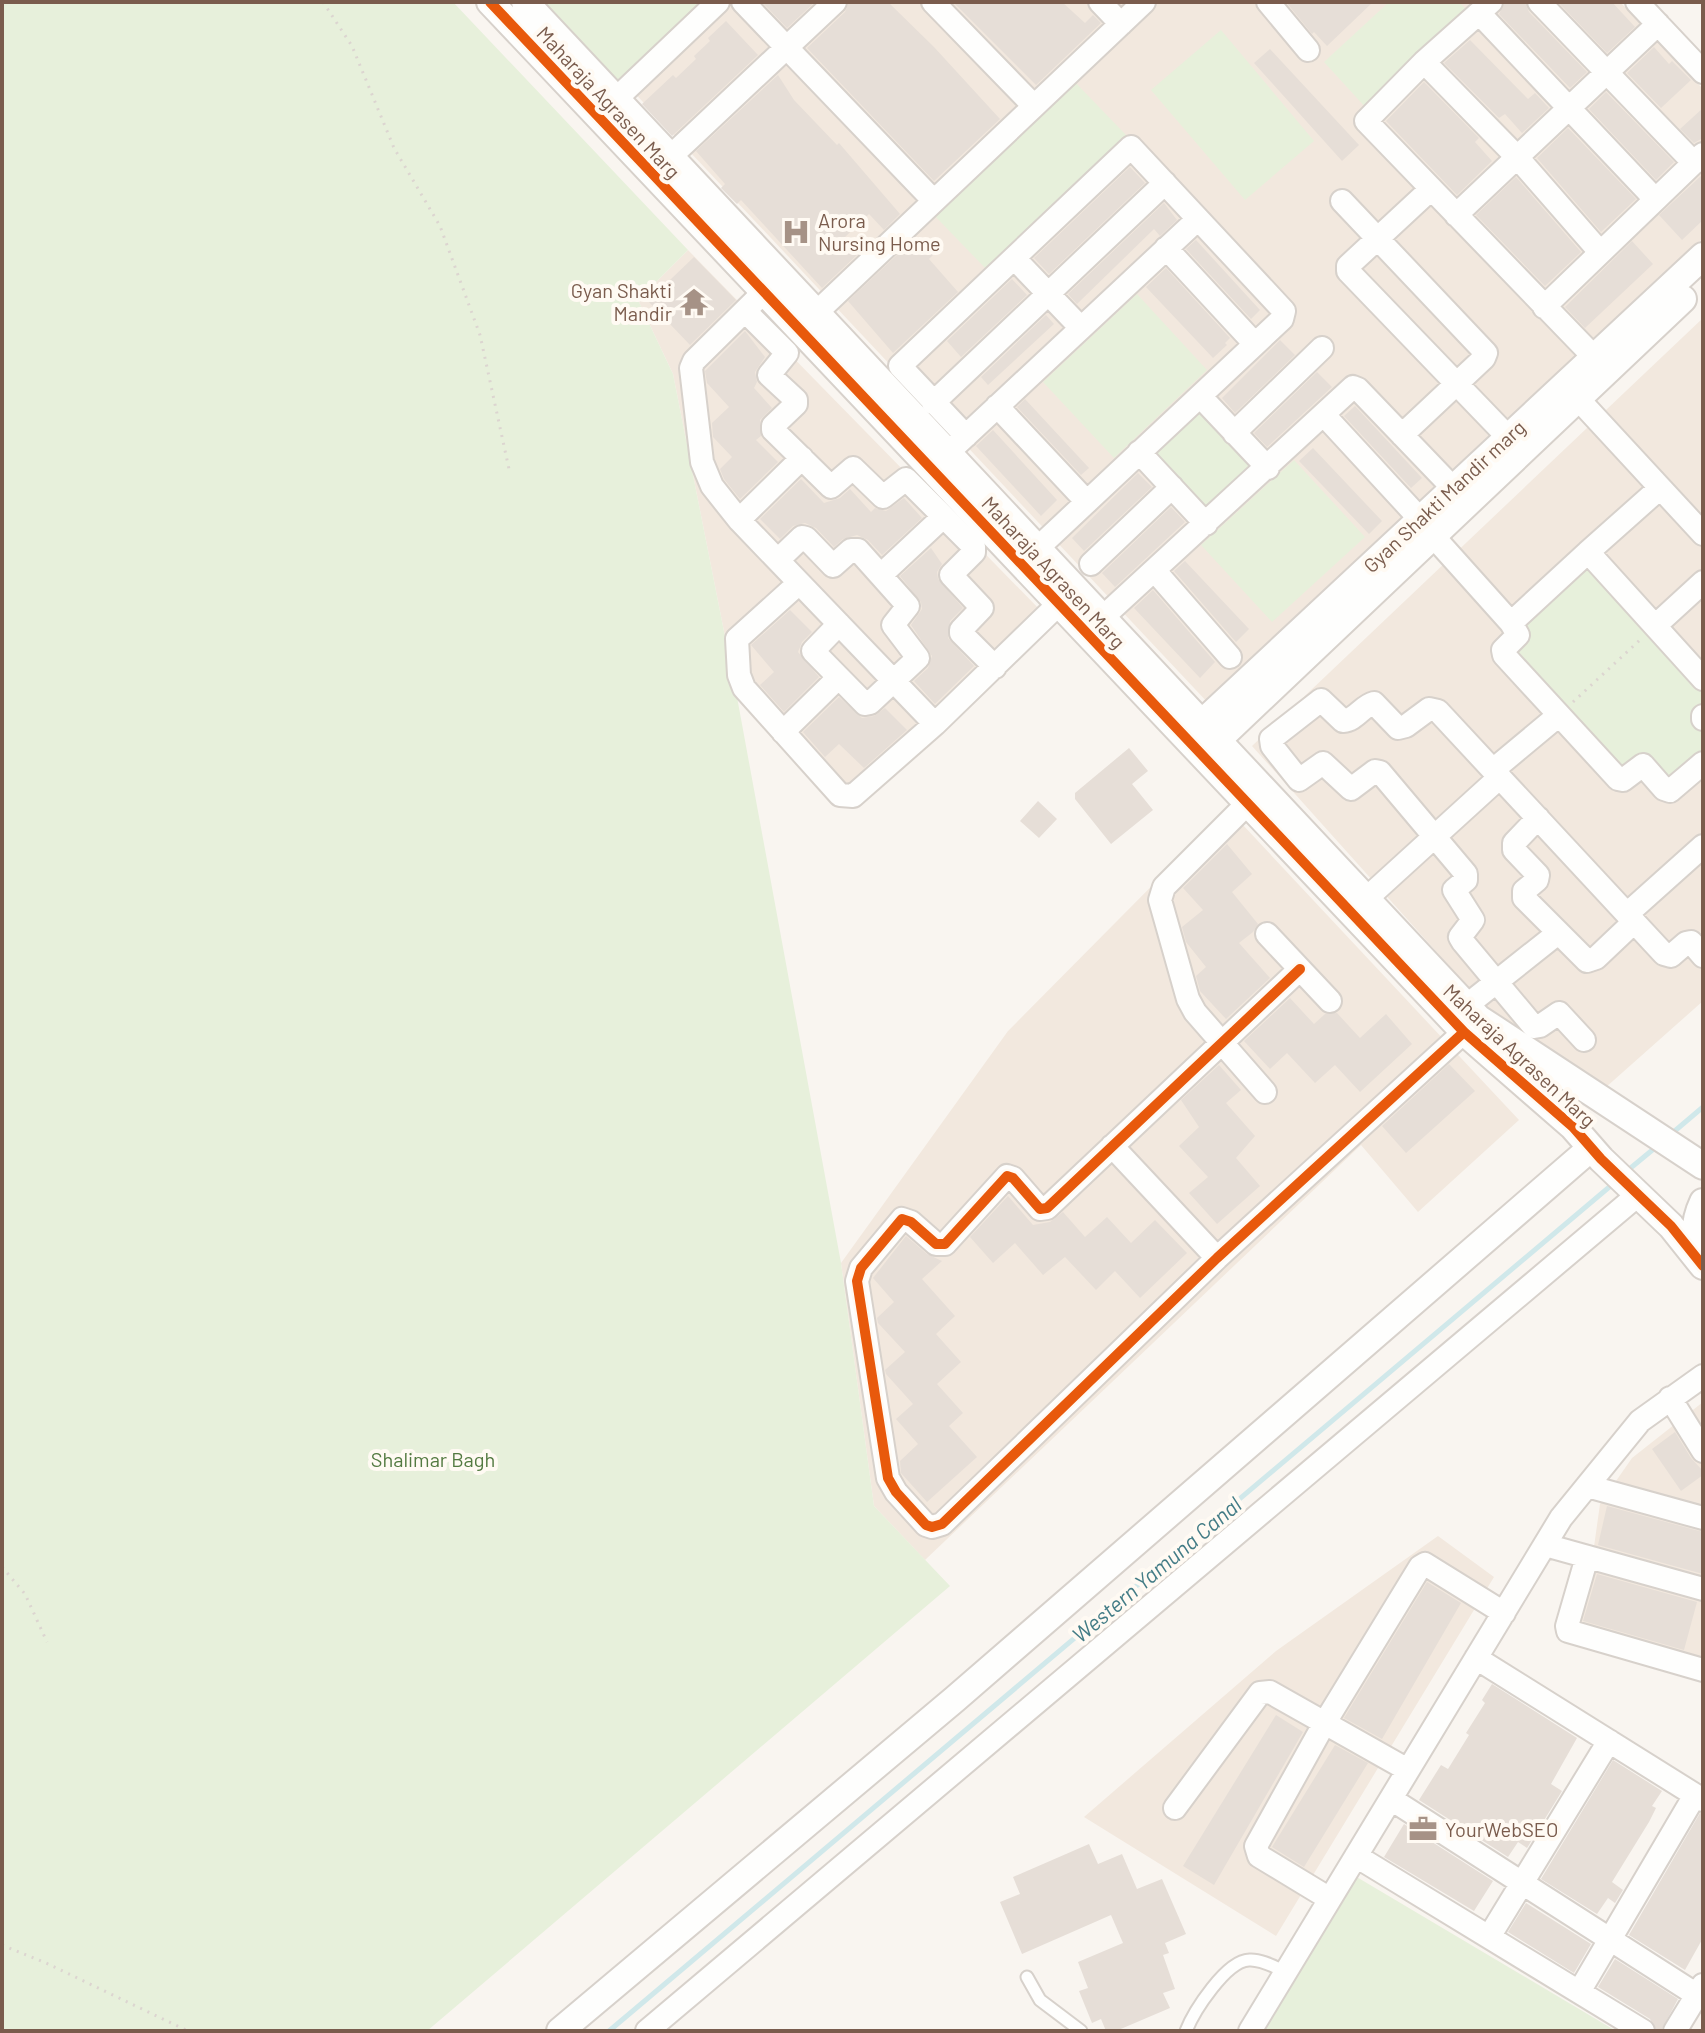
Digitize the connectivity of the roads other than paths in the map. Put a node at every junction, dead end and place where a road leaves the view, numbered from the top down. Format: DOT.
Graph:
graph roads {
  1 [pos="490,2"];
  2 [pos="525,2"];
  3 [pos="718,2"];
  4 [pos="743,2"];
  5 [pos="835,2"];
  6 [pos="933,2"];
  7 [pos="1100,2"];
  8 [pos="1144,2"];
  9 [pos="1268,2"];
  10 [pos="1539,2"];
  11 [pos="1637,2"];
  12 [pos="1485,7"];
  13 [pos="1121,24"];
  14 [pos="1658,24"];
  15 [pos="786,47"];
  16 [pos="1308,50"];
  17 [pos="1424,62"];
  18 [pos="1607,72"];
  19 [pos="1703,72"];
  20 [pos="616,99"];
  21 [pos="1034,106"];
  22 [pos="1569,108"];
  23 [pos="670,157"];
  24 [pos="1517,157"];
  25 [pos="1698,158"];
  26 [pos="1165,183"];
  27 [pos="1431,189"];
  28 [pos="1655,199"];
  29 [pos="934,201"];
  30 [pos="1342,201"];
  31 [pos="1456,215"];
  32 [pos="1198,219"];
  33 [pos="1379,239"];
  34 [pos="1166,248"];
  35 [pos="1600,252"];
  36 [pos="1703,256"];
  37 [pos="1014,258"];
  38 [pos="1703,280"];
  39 [pos="772,284"];
  40 [pos="1048,294"];
  41 [pos="1544,307"];
  42 [pos="746,312"];
  43 [pos="816,313"];
  44 [pos="1081,328"];
  45 [pos="1255,344"];
  46 [pos="1322,348"];
  47 [pos="1594,357"];
  48 [pos="1456,384"];
  49 [pos="1571,392"];
  50 [pos="1200,396"];
  51 [pos="933,403"];
  52 [pos="997,406"];
  53 [pos="1324,415"];
  54 [pos="1234,433"];
  55 [pos="1402,435"];
  56 [pos="1508,437"];
  57 [pos="957,444"];
  58 [pos="1139,452"];
  59 [pos="802,458"];
  60 [pos="1268,468"];
  61 [pos="1172,487"];
  62 [pos="1453,488"];
  63 [pos="1660,488"];
  64 [pos="1087,502"];
  65 [pos="943,517"];
  66 [pos="739,520"];
  67 [pos="1206,524"];
  68 [pos="1426,528"];
  69 [pos="1703,534"];
  70 [pos="1588,552"];
  71 [pos="1029,556"];
  72 [pos="778,560"];
  73 [pos="1091,564"];
  74 [pos="1155,571"];
  75 [pos="881,575"];
  76 [pos="1703,582"];
  77 [pos="799,583"];
  78 [pos="1067,596"];
  79 [pos="1102,618"];
  80 [pos="1511,623"];
  81 [pos="839,624"];
  82 [pos="1655,626"];
  83 [pos="1230,657"];
  84 [pos="995,667"];
  85 [pos="838,678"];
  86 [pos="1703,679"];
  87 [pos="893,680"];
  88 [pos="1559,715"];
  89 [pos="935,724"];
  90 [pos="783,732"];
  91 [pos="1202,739"];
  92 [pos="1702,765"];
  93 [pos="1496,774"];
  94 [pos="1254,796"];
  95 [pos="1538,818"];
  96 [pos="1434,836"];
  97 [pos="1700,856"];
  98 [pos="1366,899"];
  99 [pos="1631,918"];
  100 [pos="1558,933"];
  101 [pos="1267,934"];
  102 [pos="1703,956"];
  103 [pos="1300,969"];
  104 [pos="1496,982"];
  105 [pos="1330,1001"];
  106 [pos="1465,1019"];
  107 [pos="1584,1040"];
  108 [pos="1222,1043"];
  109 [pos="1265,1092"];
  110 [pos="1112,1146"];
  111 [pos="1596,1153"];
  112 [pos="1693,1160"];
  113 [pos="1639,1194"];
  114 [pos="1703,1202"];
  115 [pos="1217,1258"];
  116 [pos="1703,1266"];
  117 [pos="1703,1376"];
  118 [pos="1670,1398"];
  119 [pos="1703,1451"];
  120 [pos="1587,1486"];
  121 [pos="1703,1518"];
  122 [pos="1545,1545"];
  123 [pos="1587,1557"];
  124 [pos="1703,1589"];
  125 [pos="1504,1613"];
  126 [pos="1476,1658"];
  127 [pos="1703,1670"];
  128 [pos="1324,1724"];
  129 [pos="1609,1741"];
  130 [pos="1408,1770"];
  131 [pos="1699,1798"];
  132 [pos="1391,1799"];
  133 [pos="1175,1808"];
  134 [pos="1356,1856"];
  135 [pos="1522,1883"];
  136 [pos="1330,1899"];
  137 [pos="1489,1937"];
  138 [pos="1611,1940"];
  139 [pos="1286,1972"];
  140 [pos="1027,1977"];
  141 [pos="1700,1990"];
  142 [pos="1579,1992"];
  143 [pos="560,2031"];
  144 [pos="647,2031"];
  145 [pos="1081,2031"];
  146 [pos="1186,2031"];
  147 [pos="1250,2031"];
  148 [pos="1643,2031"];
  149 [pos="1675,2031"];
  1 -- 39 [label="street, Maharaja Agrasen Marg"];
  2 -- 20 [label="street, Maharaja Agrasen Marg"];
  3 -- 20 [label="street"];
  4 -- 15 [label="street"];
  5 -- 15 [label="street"];
  6 -- 21 [label="street"];
  7 -- 13 [label="street"];
  8 -- 13 [label="street"];
  9 -- 16 [label="street"];
  10 -- 18 [label="street"];
  11 -- 14 [label="street"];
  12 -- 17 [label="street"];
  12 -- 22 [label="street"];
  13 -- 21 [label="street"];
  14 -- 18 [label="street"];
  14 -- 19 [label="street"];
  15 -- 23 [label="street"];
  15 -- 29 [label="street"];
  17 -- 24 [label="street"];
  17 -- 27 [label="street"];
  18 -- 22 [label="street"];
  18 -- 25 [label="street"];
  20 -- 23 [label="street, Maharaja Agrasen Marg"];
  21 -- 29 [label="street"];
  22 -- 24 [label="street"];
  22 -- 28 [label="street"];
  23 -- 39 [label="street, Maharaja Agrasen Marg"];
  24 -- 31 [label="street"];
  24 -- 35 [label="street"];
  25 -- 28 [label="street"];
  26 -- 32 [label="street"];
  26 -- 37 [label="street"];
  26 -- 40 [label="street"];
  27 -- 31 [label="street"];
  27 -- 33 [label="street"];
  28 -- 35 [label="street"];
  29 -- 43 [label="street"];
  30 -- 33 [label="street"];
  31 -- 41 [label="street"];
  32 -- 34 [label="street"];
  32 -- 45 [label="street"];
  33 -- 48 [label="street"];
  33 -- 48 [label="street"];
  34 -- 44 [label="street"];
  34 -- 45 [label="street"];
  35 -- 41 [label="street"];
  36 -- 47 [label="street, Gyan Shakti Mandir marg"];
  37 -- 40 [label="street"];
  37 -- 51 [label="street"];
  38 -- 49 [label="street, Gyan Shakti Mandir marg"];
  39 -- 42 [label="street"];
  39 -- 43 [label="street, Maharaja Agrasen Marg"];
  39 -- 71 [label="street, Maharaja Agrasen Marg"];
  40 -- 44 [label="street"];
  40 -- 51 [label="street"];
  41 -- 47 [label="street"];
  42 -- 59 [label="street"];
  42 -- 66 [label="street"];
  43 -- 57 [label="street, Maharaja Agrasen Marg"];
  44 -- 52 [label="street"];
  45 -- 50 [label="street"];
  46 -- 54 [label="street"];
  47 -- 49 [label="street, Gyan Shakti Mandir marg"];
  48 -- 55 [label="street"];
  48 -- 56 [label="street"];
  49 -- 56 [label="street, Gyan Shakti Mandir marg"];
  49 -- 63 [label="street"];
  49 -- 68 [label="street, Gyan Shakti Mandir marg"];
  50 -- 54 [label="street"];
  50 -- 58 [label="street"];
  51 -- 57 [label="street"];
  52 -- 57 [label="street"];
  52 -- 64 [label="street"];
  53 -- 55 [label="street"];
  53 -- 60 [label="street"];
  53 -- 68 [label="street"];
  54 -- 60 [label="street"];
  55 -- 62 [label="street"];
  56 -- 62 [label="street, Gyan Shakti Mandir marg"];
  57 -- 71 [label="street, Maharaja Agrasen Marg"];
  58 -- 61 [label="street"];
  58 -- 64 [label="street"];
  59 -- 65 [label="street"];
  59 -- 66 [label="street"];
  60 -- 67 [label="street"];
  61 -- 67 [label="street"];
  61 -- 73 [label="street"];
  62 -- 68 [label="street, Gyan Shakti Mandir marg"];
  63 -- 69 [label="street"];
  63 -- 70 [label="street"];
  64 -- 71 [label="street"];
  65 -- 75 [label="street"];
  65 -- 84 [label="street"];
  66 -- 72 [label="street"];
  67 -- 74 [label="street"];
  68 -- 80 [label="street"];
  68 -- 91 [label="street, Gyan Shakti Mandir marg"];
  70 -- 80 [label="street"];
  70 -- 82 [label="street"];
  71 -- 78 [label="street, Maharaja Agrasen Marg"];
  72 -- 75 [label="street"];
  72 -- 77 [label="street"];
  74 -- 79 [label="street"];
  74 -- 83 [label="street"];
  75 -- 87 [label="street"];
  76 -- 82 [label="street"];
  77 -- 81 [label="street"];
  77 -- 90 [label="street"];
  78 -- 79 [label="street, Maharaja Agrasen Marg"];
  78 -- 84 [label="street"];
  78 -- 91 [label="street, Maharaja Agrasen Marg"];
  79 -- 91 [label="street, Maharaja Agrasen Marg"];
  80 -- 88 [label="street"];
  81 -- 85 [label="street"];
  81 -- 87 [label="street"];
  82 -- 86 [label="street"];
  84 -- 89 [label="street"];
  85 -- 87 [label="street"];
  85 -- 90 [label="street"];
  87 -- 89 [label="street"];
  88 -- 92 [label="street"];
  88 -- 93 [label="street"];
  89 -- 90 [label="street"];
  91 -- 94 [label="street, Maharaja Agrasen Marg"];
  93 -- 95 [label="street"];
  93 -- 96 [label="street"];
  93 -- 96 [label="street"];
  94 -- 98 [label="street, Maharaja Agrasen Marg"];
  94 -- 106 [label="street, Maharaja Agrasen Marg"];
  94 -- 108 [label="street"];
  95 -- 99 [label="street"];
  95 -- 100 [label="street"];
  96 -- 98 [label="street"];
  96 -- 104 [label="street"];
  97 -- 99 [label="street"];
  98 -- 106 [label="street, Maharaja Agrasen Marg"];
  99 -- 100 [label="street"];
  99 -- 102 [label="street"];
  100 -- 104 [label="street"];
  101 -- 103 [label="street"];
  103 -- 105 [label="street"];
  103 -- 108 [label="street"];
  104 -- 106 [label="street"];
  104 -- 107 [label="street"];
  106 -- 111 [label="street, Maharaja Agrasen Marg"];
  106 -- 112 [label="street, Maharaja Agrasen Marg"];
  106 -- 115 [label="street"];
  108 -- 109 [label="street"];
  108 -- 110 [label="street"];
  110 -- 115 [label="street"];
  110 -- 115 [label="street"];
  111 -- 113 [label="street, Maharaja Agrasen Marg"];
  111 -- 143 [label="street"];
  113 -- 116 [label="street, Maharaja Agrasen Marg"];
  113 -- 144 [label="street"];
  114 -- 116 [label="street"];
  117 -- 118 [label="street"];
  118 -- 119 [label="street"];
  118 -- 120 [label="street"];
  120 -- 121 [label="street"];
  120 -- 122 [label="street"];
  122 -- 123 [label="street"];
  122 -- 125 [label="street"];
  123 -- 124 [label="street"];
  123 -- 127 [label="street"];
  125 -- 126 [label="street"];
  125 -- 128 [label="street"];
  126 -- 129 [label="street"];
  126 -- 130 [label="street"];
  128 -- 130 [label="street"];
  128 -- 133 [label="street"];
  128 -- 136 [label="street"];
  129 -- 131 [label="street"];
  129 -- 135 [label="street"];
  130 -- 132 [label="street"];
  131 -- 138 [label="street"];
  132 -- 134 [label="street"];
  132 -- 135 [label="street"];
  134 -- 136 [label="street"];
  134 -- 137 [label="street"];
  135 -- 137 [label="street"];
  135 -- 138 [label="street"];
  136 -- 139 [label="street"];
  137 -- 142 [label="street"];
  138 -- 141 [label="street"];
  138 -- 142 [label="street"];
  139 -- 146 [label="lane"];
  139 -- 147 [label="street"];
  140 -- 145 [label="lane"];
  141 -- 149 [label="street"];
  142 -- 148 [label="street"];
}
